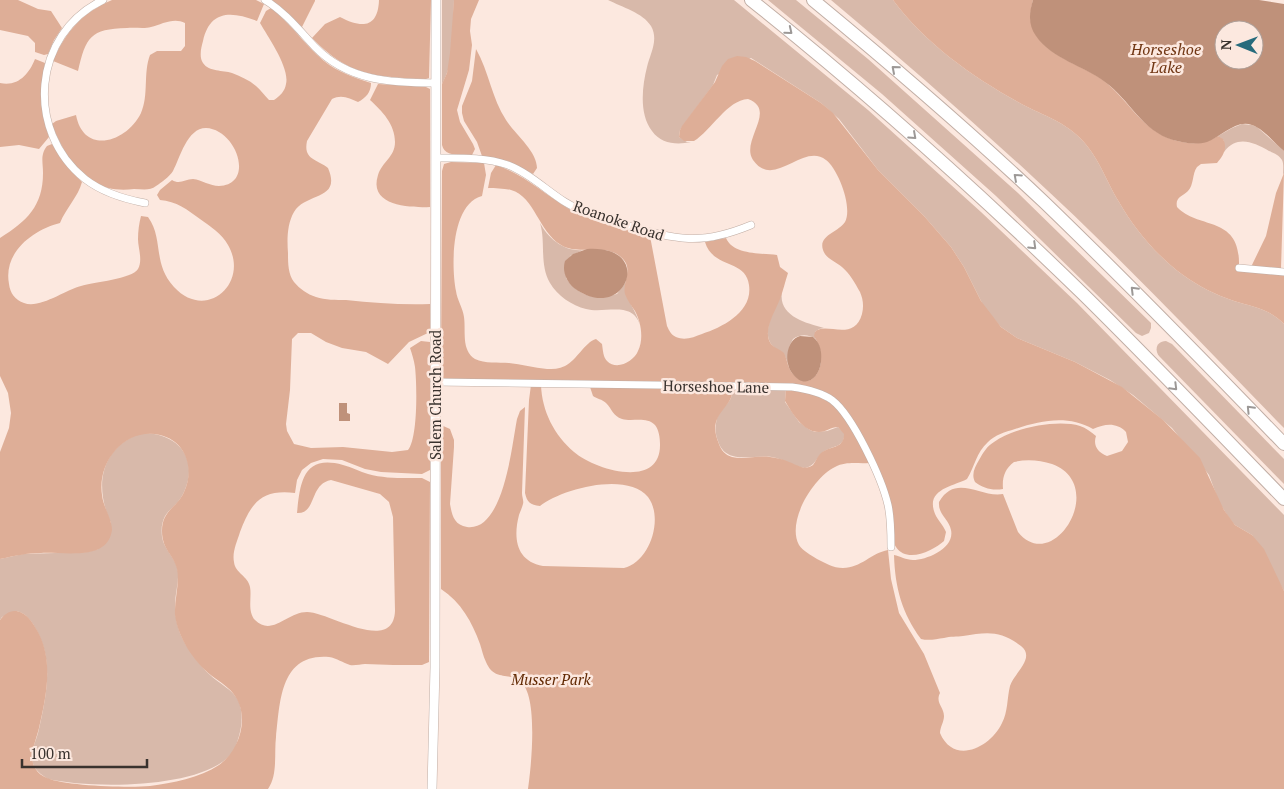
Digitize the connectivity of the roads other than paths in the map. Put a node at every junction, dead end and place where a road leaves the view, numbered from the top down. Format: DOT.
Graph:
graph roads {
  1 [pos="102,0"];
  2 [pos="265,0"];
  3 [pos="436,0"];
  4 [pos="752,0"];
  5 [pos="813,0"];
  6 [pos="436,83"];
  7 [pos="436,158"];
  8 [pos="146,203"];
  9 [pos="751,225"];
  10 [pos="1238,268"];
  11 [pos="1284,272"];
  12 [pos="436,382"];
  13 [pos="1284,444"];
  14 [pos="1284,499"];
  15 [pos="891,547"];
  16 [pos="432,789"];
  1 -- 8 [label="street"];
  2 -- 6 [label="street"];
  3 -- 6 [label="street, Salem Church Road"];
  4 -- 14 [label="highway, one-way"];
  13 -- 5 [label="highway, one-way"];
  6 -- 7 [label="street, Salem Church Road"];
  7 -- 9 [label="street, Roanoke Road"];
  7 -- 12 [label="street, Salem Church Road"];
  10 -- 11 [label="street"];
  12 -- 15 [label="street, Horseshoe Lane"];
  12 -- 16 [label="street, Salem Church Road"];
}
